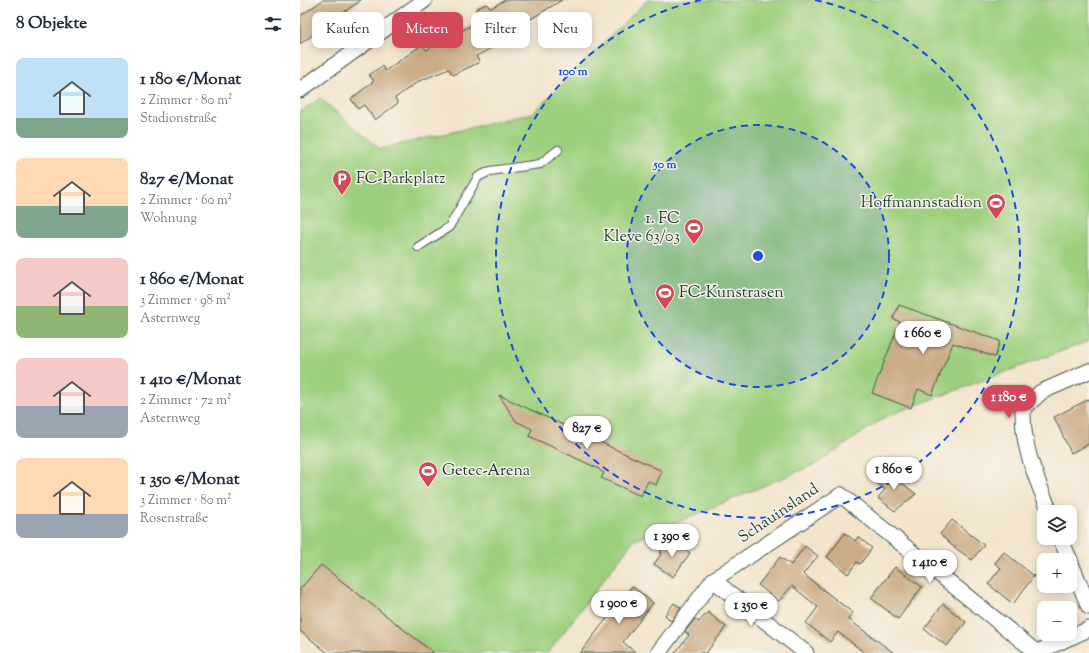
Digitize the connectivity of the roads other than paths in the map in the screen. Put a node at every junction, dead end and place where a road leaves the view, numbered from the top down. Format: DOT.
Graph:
graph roads {
  1 [pos="425,0"];
  2 [pos="300,90"];
  3 [pos="558,150"];
  4 [pos="418,248"];
  5 [pos="1089,370"];
  6 [pos="1047,505"];
  7 [pos="1077,578"];
  8 [pos="713,580"];
  9 [pos="1089,607"];
  10 [pos="1089,629"];
  11 [pos="658,653"];
  12 [pos="806,653"];
  13 [pos="1035,653"];
  1 -- 2 [label="street"];
  3 -- 4 [label="lane"];
  5 -- 6 [label="street"];
  7 -- 9 [label="street"];
  8 -- 11 [label="street, Schauinsland"];
  8 -- 12 [label="street"];
  8 -- 13 [label="street, Schauinsland"];
  10 -- 13 [label="street"];
}
